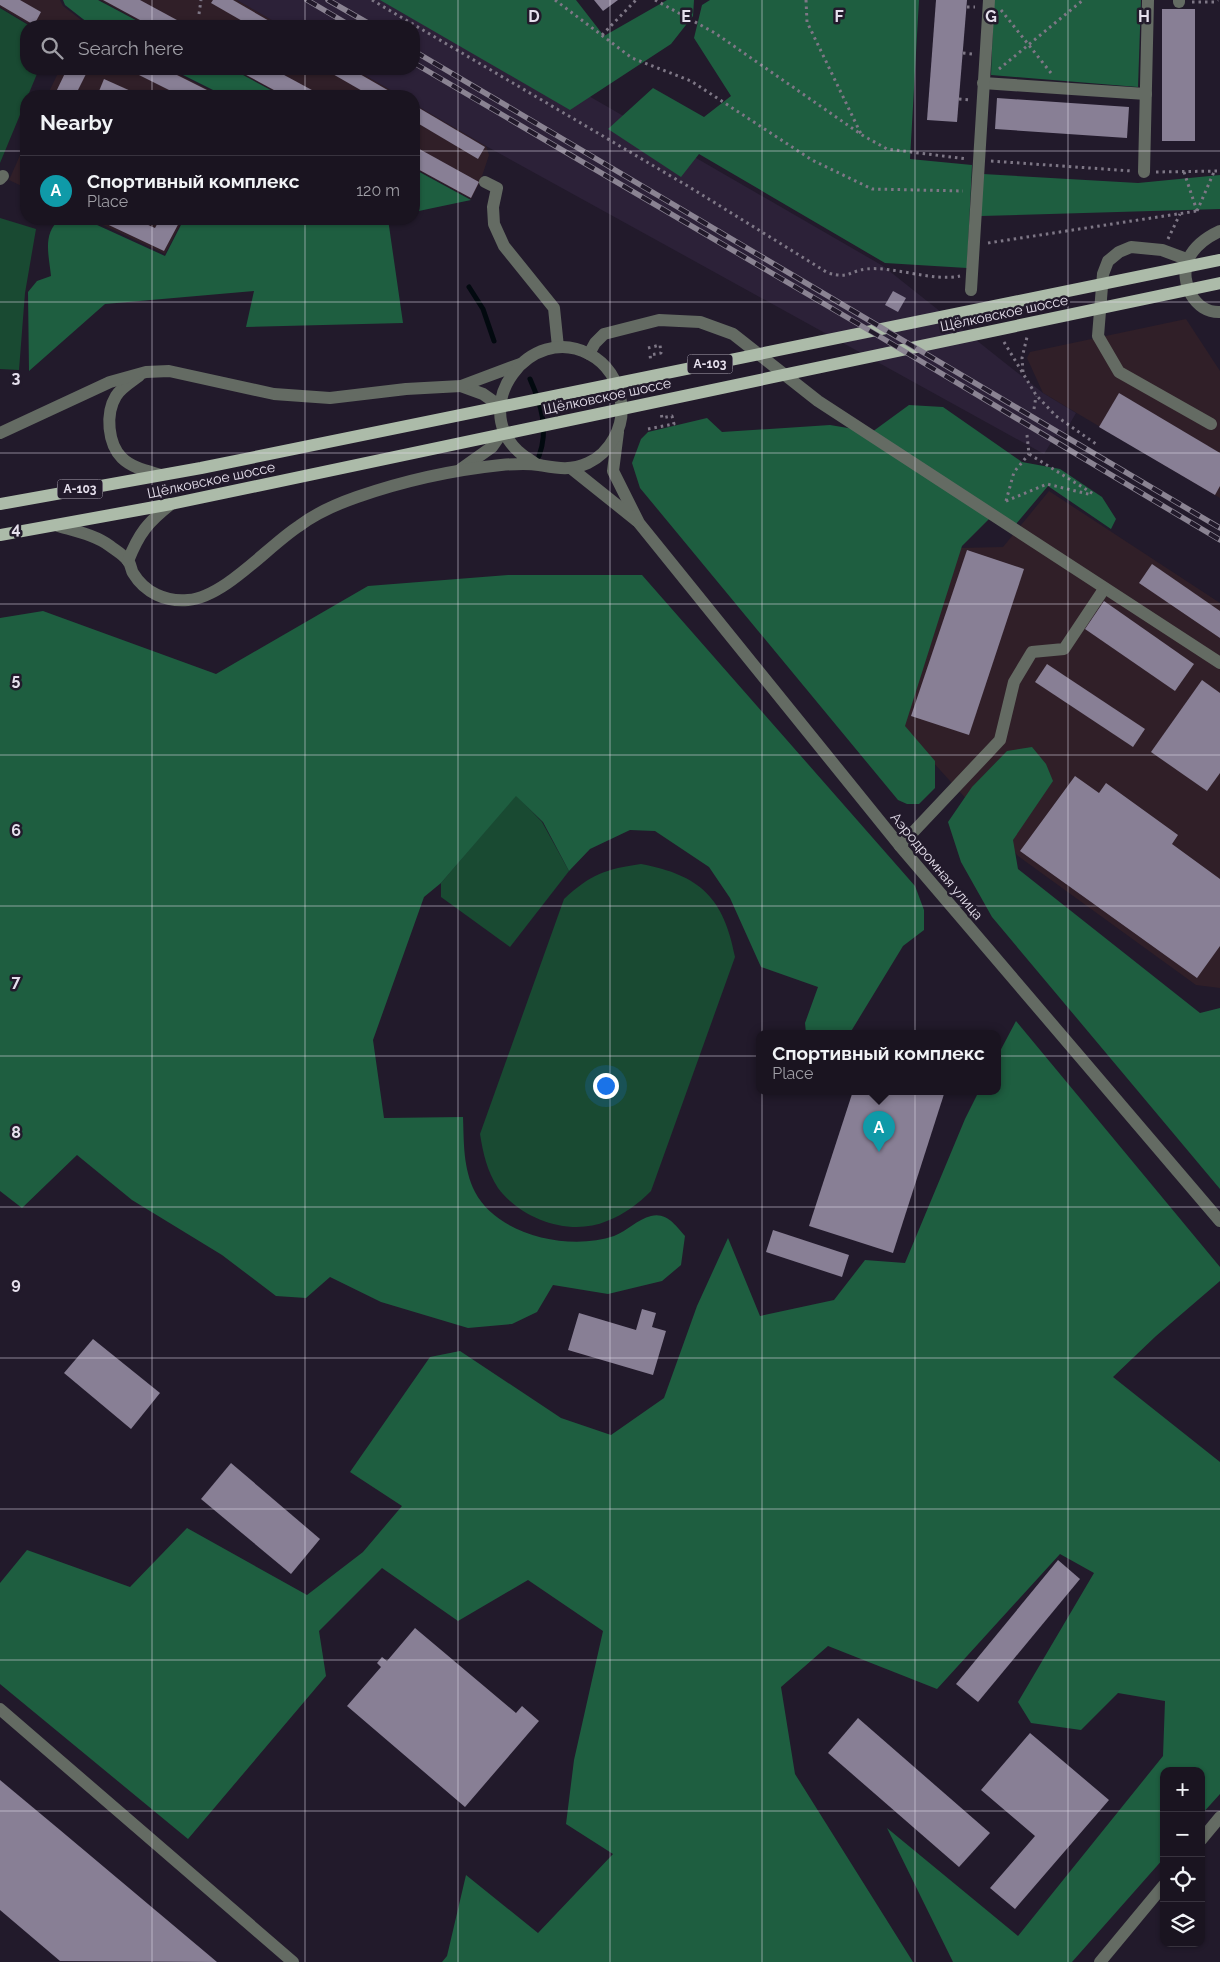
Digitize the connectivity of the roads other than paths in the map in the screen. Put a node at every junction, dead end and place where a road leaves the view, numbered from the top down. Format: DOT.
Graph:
graph roads {
  1 [pos="1148,0"];
  2 [pos="988,4"];
  3 [pos="983,83"];
  4 [pos="1146,94"];
  5 [pos="1144,172"];
  6 [pos="485,182"];
  7 [pos="1220,231"];
  8 [pos="1189,260"];
  9 [pos="1220,260"];
  10 [pos="1220,283"];
  11 [pos="971,290"];
  12 [pos="1220,312"];
  13 [pos="558,347"];
  14 [pos="589,354"];
  15 [pos="520,363"];
  16 [pos="146,372"];
  17 [pos="461,386"];
  18 [pos="500,406"];
  19 [pos="1211,424"];
  20 [pos="504,430"];
  21 [pos="618,432"];
  22 [pos="0,433"];
  23 [pos="537,464"];
  24 [pos="572,469"];
  25 [pos="459,471"];
  26 [pos="161,475"];
  27 [pos="0,504"];
  28 [pos="171,504"];
  29 [pos="639,523"];
  30 [pos="58,526"];
  31 [pos="0,535"];
  32 [pos="128,561"];
  33 [pos="1104,589"];
  34 [pos="1220,663"];
  35 [pos="900,846"];
  36 [pos="1220,1221"];
  37 [pos="0,1709"];
  38 [pos="1220,1818"];
  39 [pos="1205,1835"];
  40 [pos="1160,1891"];
  41 [pos="293,1962"];
  42 [pos="1100,1962"];
  1 -- 4 [label="street"];
  2 -- 3 [label="street"];
  3 -- 4 [label="street"];
  3 -- 11 [label="street"];
  4 -- 5 [label="street"];
  6 -- 13 [label="street"];
  7 -- 8 [label="street"];
  8 -- 12 [label="street"];
  8 -- 19 [label="street"];
  9 -- 26 [label="main road, Щёлковское шоссе / А-103"];
  10 -- 28 [label="main road, Щёлковское шоссе / А-103"];
  13 -- 14 [label="street"];
  13 -- 15 [label="street"];
  14 -- 21 [label="street"];
  14 -- 33 [label="street"];
  15 -- 17 [label="street"];
  15 -- 18 [label="street"];
  16 -- 17 [label="street"];
  16 -- 22 [label="street"];
  16 -- 26 [label="street"];
  17 -- 18 [label="street"];
  18 -- 20 [label="street"];
  20 -- 23 [label="street"];
  20 -- 25 [label="street"];
  21 -- 24 [label="street"];
  21 -- 29 [label="street"];
  23 -- 24 [label="street"];
  23 -- 25 [label="street"];
  24 -- 29 [label="street"];
  25 -- 32 [label="street"];
  26 -- 27 [label="main road, Щёлковское шоссе / А-103"];
  28 -- 30 [label="main road, Щёлковское шоссе / А-103"];
  28 -- 32 [label="street"];
  29 -- 35 [label="street, Аэродромная улица"];
  30 -- 31 [label="main road, Щёлковское шоссе / А-103"];
  30 -- 32 [label="street"];
  33 -- 34 [label="street"];
  33 -- 35 [label="street"];
  35 -- 36 [label="street, Аэродромная улица"];
  37 -- 41 [label="street"];
  38 -- 39 [label="street"];
  40 -- 42 [label="street"];
}
